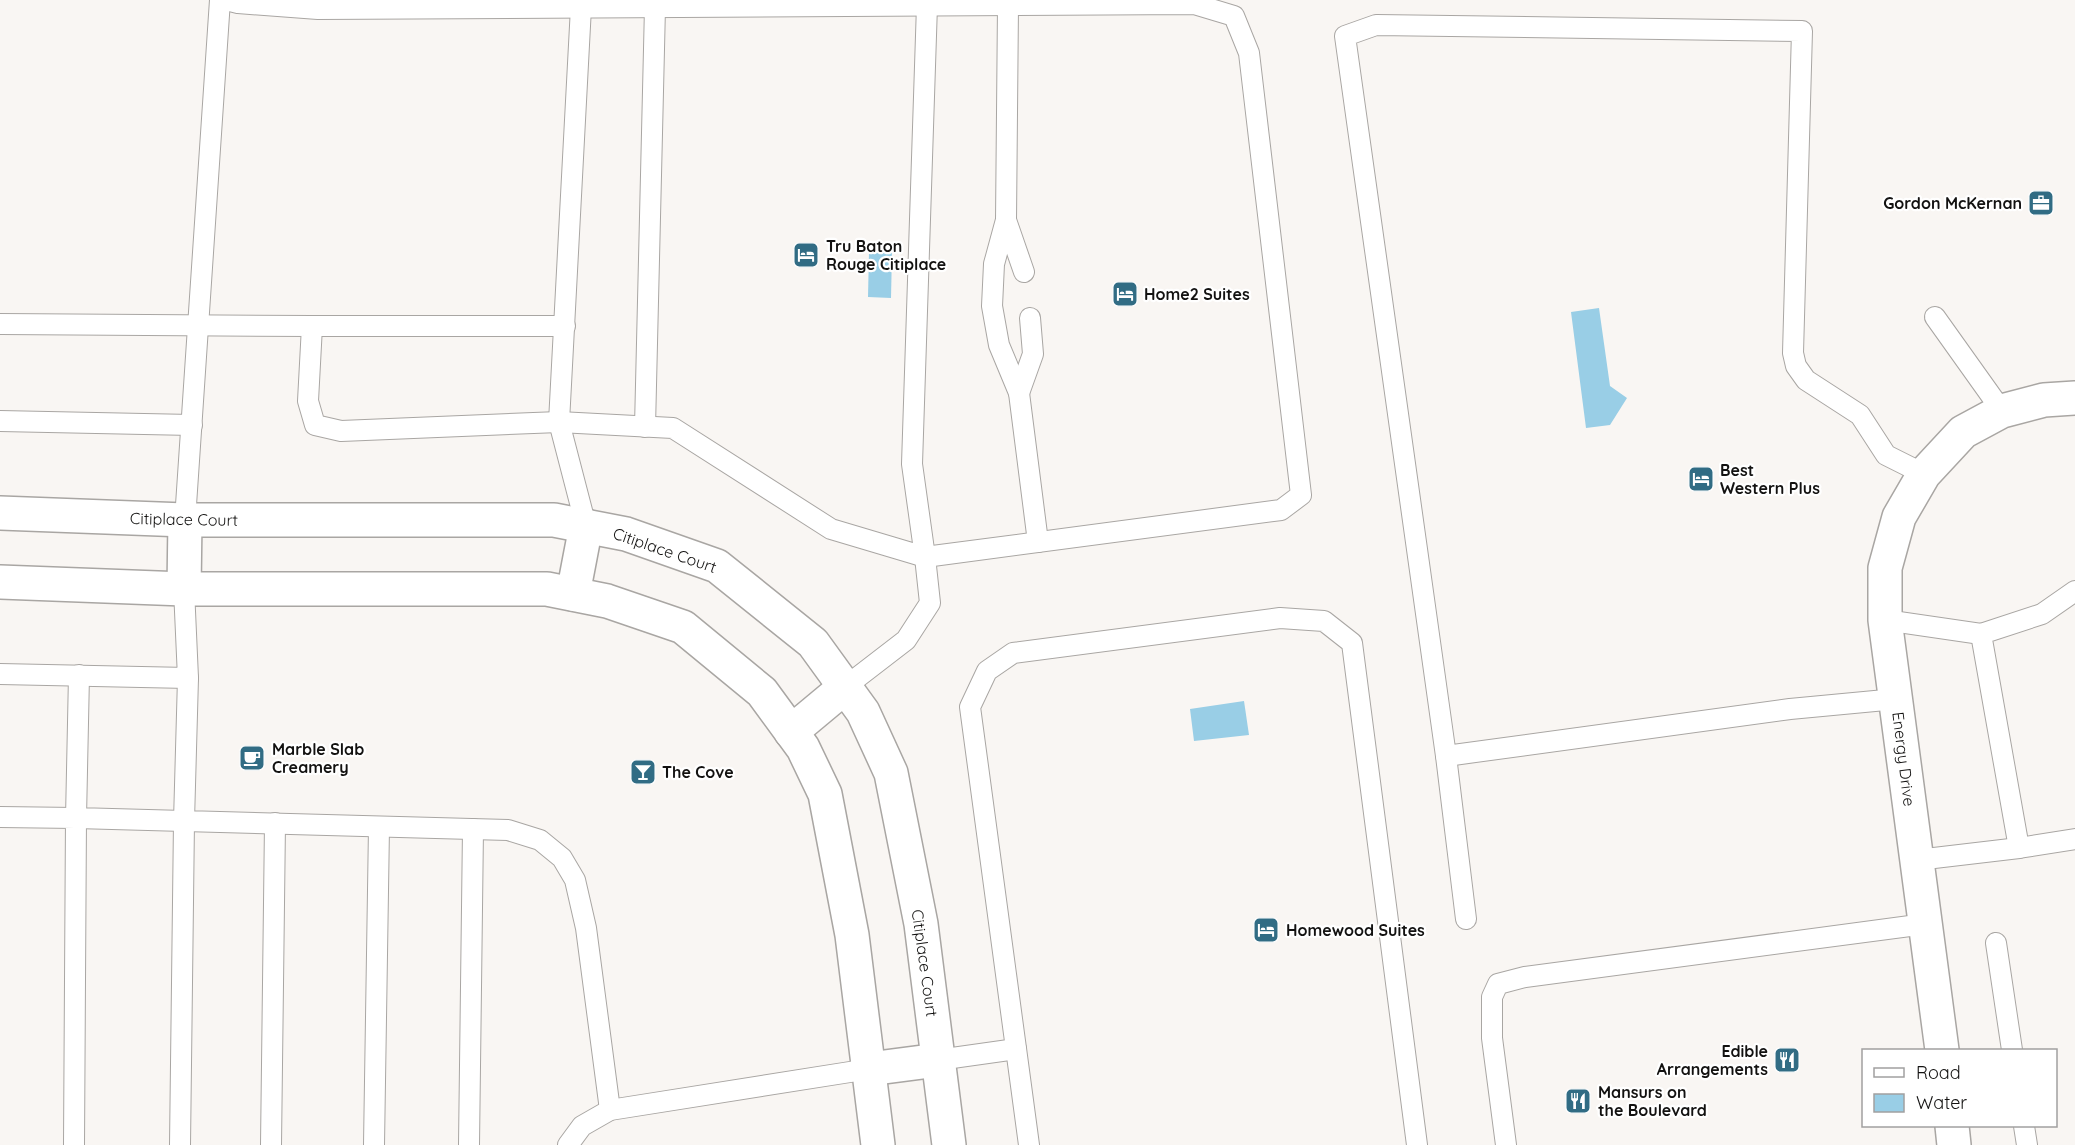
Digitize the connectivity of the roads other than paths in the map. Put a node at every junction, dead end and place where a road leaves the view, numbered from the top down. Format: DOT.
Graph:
graph roads {
  1 [pos="220,0"];
  2 [pos="226,0"];
  3 [pos="927,5"];
  4 [pos="1008,5"];
  5 [pos="581,7"];
  6 [pos="655,7"];
  7 [pos="1006,220"];
  8 [pos="1024,272"];
  9 [pos="1935,317"];
  10 [pos="1030,318"];
  11 [pos="0,324"];
  12 [pos="199,324"];
  13 [pos="312,326"];
  14 [pos="565,326"];
  15 [pos="1019,393"];
  16 [pos="2075,398"];
  17 [pos="2002,411"];
  18 [pos="0,421"];
  19 [pos="559,422"];
  20 [pos="192,425"];
  21 [pos="645,427"];
  22 [pos="1924,474"];
  23 [pos="0,513"];
  24 [pos="185,520"];
  25 [pos="586,526"];
  26 [pos="1038,542"];
  27 [pos="925,556"];
  28 [pos="0,582"];
  29 [pos="184,589"];
  30 [pos="2075,591"];
  31 [pos="573,594"];
  32 [pos="1886,620"];
  33 [pos="1981,634"];
  34 [pos="0,674"];
  35 [pos="79,675"];
  36 [pos="188,678"];
  37 [pos="845,687"];
  38 [pos="1896,699"];
  39 [pos="791,732"];
  40 [pos="1446,756"];
  41 [pos="0,817"];
  42 [pos="76,818"];
  43 [pos="184,821"];
  44 [pos="275,823"];
  45 [pos="379,826"];
  46 [pos="473,829"];
  47 [pos="2075,839"];
  48 [pos="2019,848"];
  49 [pos="1917,860"];
  50 [pos="1466,919"];
  51 [pos="1925,924"];
  52 [pos="1996,944"];
  53 [pos="1016,1049"];
  54 [pos="1942,1049"];
  55 [pos="2013,1049"];
  56 [pos="938,1060"];
  57 [pos="869,1069"];
  58 [pos="610,1110"];
  59 [pos="1952,1127"];
  60 [pos="2024,1127"];
  61 [pos="74,1145"];
  62 [pos="180,1145"];
  63 [pos="271,1145"];
  64 [pos="374,1145"];
  65 [pos="470,1145"];
  66 [pos="568,1145"];
  67 [pos="878,1145"];
  68 [pos="949,1145"];
  69 [pos="1029,1145"];
  70 [pos="1417,1145"];
  71 [pos="1506,1145"];
  72 [pos="1954,1145"];
  73 [pos="2027,1145"];
  1 -- 12 [label="lane"];
  2 -- 5 [label="lane"];
  3 -- 4 [label="lane"];
  3 -- 6 [label="lane"];
  3 -- 27 [label="lane"];
  4 -- 7 [label="lane"];
  4 -- 26 [label="lane"];
  5 -- 6 [label="lane"];
  5 -- 14 [label="lane"];
  6 -- 21 [label="lane"];
  7 -- 8 [label="lane"];
  7 -- 15 [label="lane"];
  9 -- 17 [label="lane"];
  10 -- 15 [label="lane"];
  11 -- 12 [label="lane"];
  12 -- 13 [label="lane"];
  12 -- 20 [label="lane"];
  13 -- 14 [label="lane"];
  13 -- 19 [label="lane"];
  14 -- 19 [label="lane"];
  15 -- 26 [label="lane"];
  16 -- 17 [label="street, Energy Drive"];
  17 -- 22 [label="street, Energy Drive"];
  18 -- 20 [label="lane"];
  19 -- 21 [label="lane"];
  19 -- 25 [label="lane"];
  20 -- 24 [label="lane"];
  21 -- 27 [label="lane"];
  22 -- 32 [label="street, Energy Drive"];
  22 -- 40 [label="lane"];
  23 -- 24 [label="street, Citiplace Court"];
  24 -- 25 [label="street, Citiplace Court"];
  24 -- 29 [label="street"];
  25 -- 31 [label="street"];
  25 -- 37 [label="street, Citiplace Court"];
  26 -- 27 [label="lane"];
  27 -- 37 [label="lane"];
  28 -- 29 [label="street"];
  29 -- 31 [label="street"];
  29 -- 36 [label="lane"];
  30 -- 33 [label="lane"];
  31 -- 39 [label="street"];
  32 -- 33 [label="lane"];
  32 -- 38 [label="street, Energy Drive"];
  33 -- 48 [label="lane"];
  34 -- 35 [label="lane"];
  35 -- 36 [label="lane"];
  35 -- 42 [label="lane"];
  36 -- 43 [label="lane"];
  37 -- 39 [label="street"];
  37 -- 56 [label="street, Citiplace Court"];
  38 -- 40 [label="lane"];
  38 -- 49 [label="street, Energy Drive"];
  39 -- 57 [label="street"];
  40 -- 50 [label="lane"];
  41 -- 42 [label="lane"];
  42 -- 43 [label="lane"];
  42 -- 61 [label="lane"];
  43 -- 44 [label="lane"];
  43 -- 62 [label="lane"];
  44 -- 45 [label="lane"];
  44 -- 63 [label="lane"];
  45 -- 46 [label="lane"];
  45 -- 64 [label="lane"];
  46 -- 58 [label="lane"];
  46 -- 65 [label="lane"];
  47 -- 48 [label="lane"];
  48 -- 49 [label="lane"];
  49 -- 51 [label="street, Energy Drive"];
  51 -- 54 [label="street, Energy Drive"];
  51 -- 71 [label="lane"];
  52 -- 55 [label="lane"];
  53 -- 56 [label="lane"];
  53 -- 69 [label="lane"];
  53 -- 70 [label="lane"];
  56 -- 57 [label="street"];
  56 -- 68 [label="street, Citiplace Court"];
  57 -- 58 [label="lane"];
  57 -- 67 [label="street"];
  58 -- 66 [label="lane"];
  59 -- 72 [label="street"];
  60 -- 73 [label="lane"];
}
